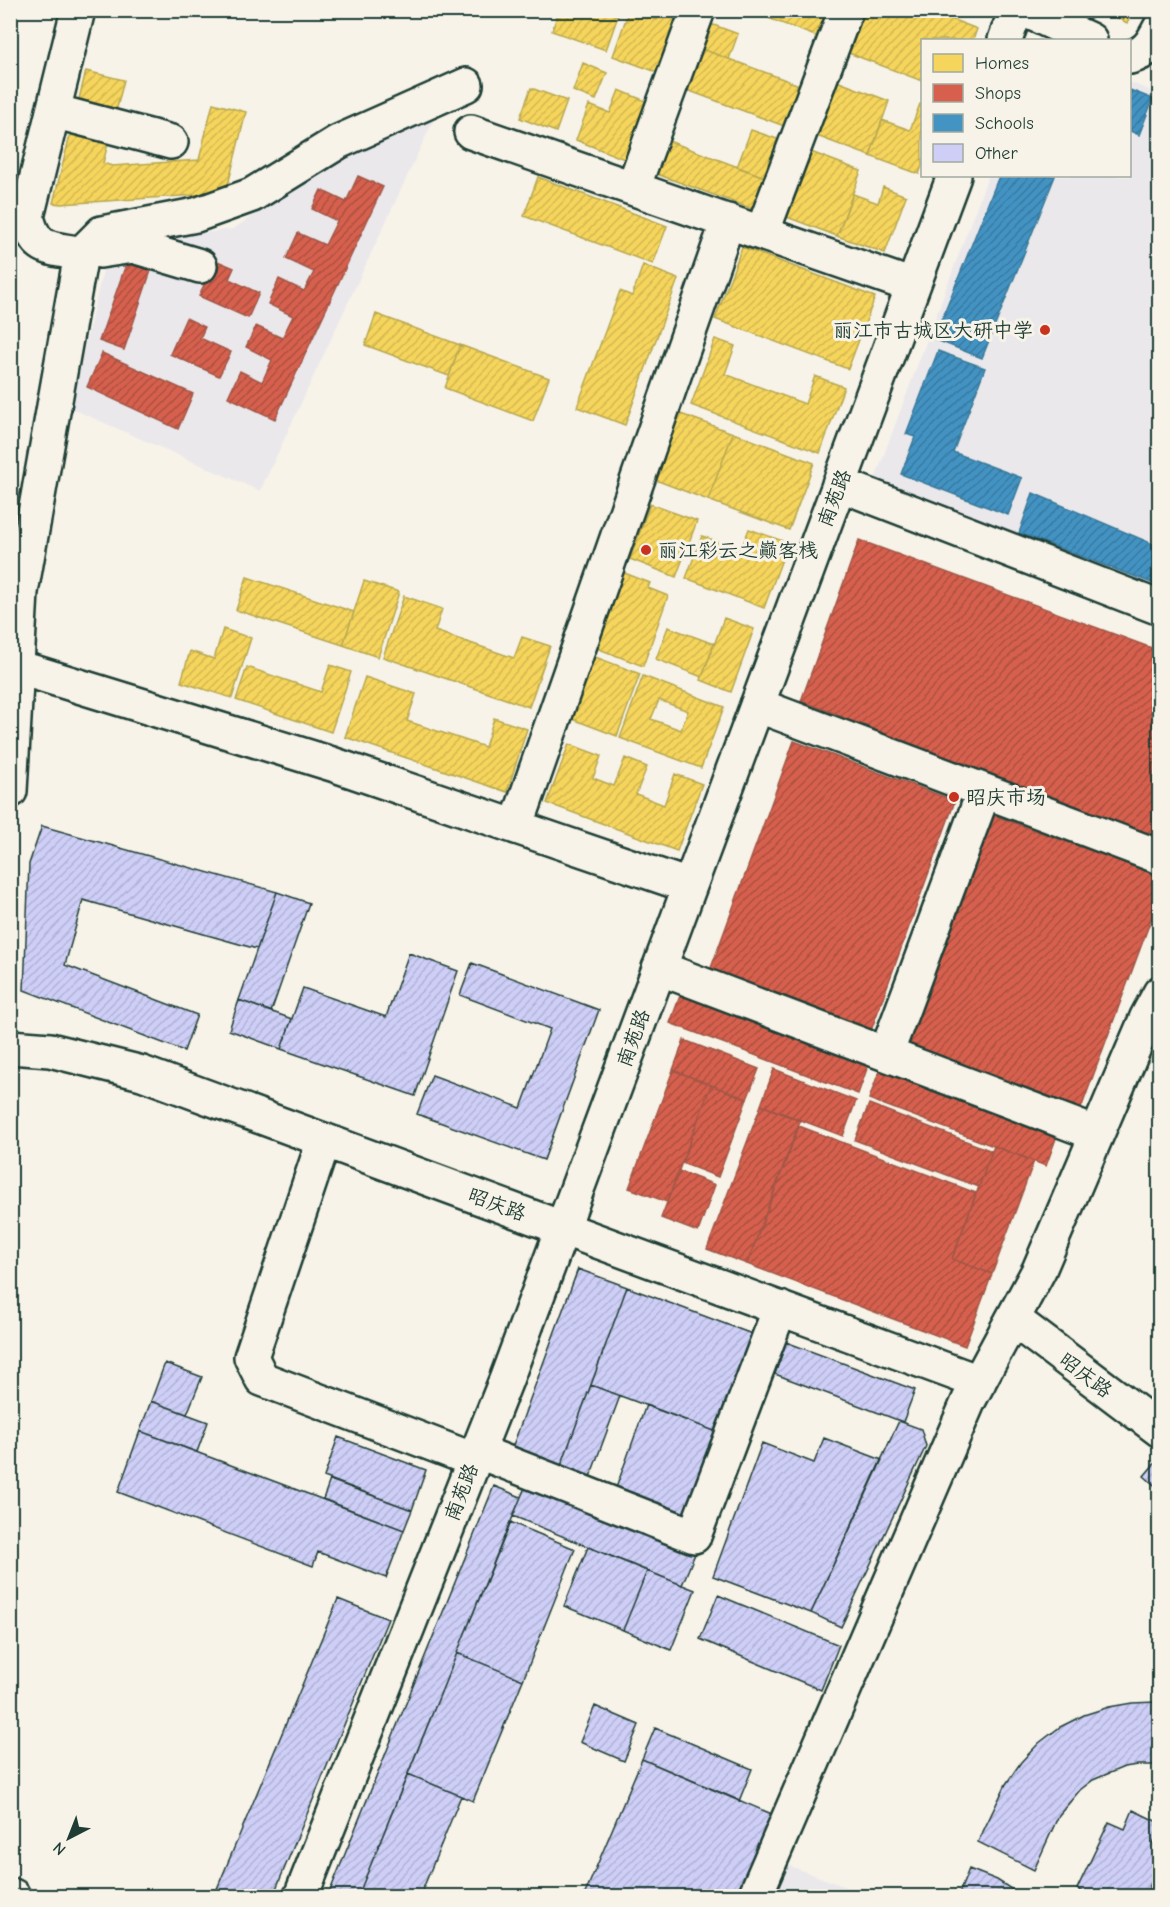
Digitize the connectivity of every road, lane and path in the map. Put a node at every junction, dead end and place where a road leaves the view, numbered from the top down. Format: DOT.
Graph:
graph roads {
  1 [pos="78,10"];
  2 [pos="698,10"];
  3 [pos="846,10"];
  4 [pos="1016,10"];
  5 [pos="1025,10"];
  6 [pos="1160,28"];
  7 [pos="1005,39"];
  8 [pos="1088,39"];
  9 [pos="1131,57"];
  10 [pos="466,85"];
  11 [pos="53,111"];
  12 [pos="471,132"];
  13 [pos="171,142"];
  14 [pos="954,177"];
  15 [pos="633,188"];
  16 [pos="729,221"];
  17 [pos="762,233"];
  18 [pos="81,254"];
  19 [pos="200,266"];
  20 [pos="913,286"];
  21 [pos="839,484"];
  22 [pos="1160,609"];
  23 [pos="17,667"];
  24 [pos="757,705"];
  25 [pos="10,791"];
  26 [pos="984,791"];
  27 [pos="516,827"];
  28 [pos="1160,857"];
  29 [pos="690,886"];
  30 [pos="659,968"];
  31 [pos="1160,993"];
  32 [pos="10,1047"];
  33 [pos="886,1054"];
  34 [pos="1097,1134"];
  35 [pos="324,1140"];
  36 [pos="562,1228"];
  37 [pos="780,1308"];
  38 [pos="1018,1310"];
  39 [pos="979,1382"];
  40 [pos="1160,1405"];
  41 [pos="1160,1430"];
  42 [pos="475,1456"];
  43 [pos="301,1896"];
  44 [pos="755,1896"];
  1 -- 11 [label="street"];
  2 -- 15 [label="street"];
  3 -- 17 [label="street"];
  4 -- 7 [label="street"];
  5 -- 8 [label="street"];
  6 -- 9 [label="street"];
  10 -- 18 [label="street"];
  11 -- 13 [label="street"];
  11 -- 18 [label="street"];
  12 -- 15 [label="street"];
  14 -- 20 [label="street, 南苑路"];
  15 -- 16 [label="street"];
  16 -- 17 [label="street"];
  16 -- 27 [label="street"];
  17 -- 20 [label="street"];
  18 -- 19 [label="street"];
  18 -- 23 [label="street"];
  20 -- 21 [label="street, 南苑路"];
  21 -- 22 [label="street"];
  21 -- 24 [label="street, 南苑路"];
  23 -- 25 [label="street"];
  23 -- 27 [label="street"];
  24 -- 26 [label="street"];
  24 -- 29 [label="street, 南苑路"];
  26 -- 28 [label="street"];
  26 -- 33 [label="street"];
  27 -- 29 [label="street"];
  29 -- 30 [label="street, 南苑路"];
  30 -- 33 [label="street"];
  30 -- 36 [label="street, 南苑路"];
  31 -- 34 [label="street"];
  32 -- 35 [label="street, 昭庆路"];
  33 -- 34 [label="street"];
  34 -- 38 [label="street"];
  35 -- 36 [label="street, 昭庆路"];
  35 -- 42 [label="street"];
  36 -- 37 [label="street, 昭庆路"];
  36 -- 42 [label="street, 南苑路"];
  37 -- 39 [label="street, 昭庆路"];
  37 -- 42 [label="street"];
  38 -- 39 [label="street"];
  38 -- 40 [label="street, 昭庆路"];
  38 -- 41 [label="street, 昭庆路"];
  39 -- 44 [label="street"];
  42 -- 43 [label="street, 南苑路"];
}
